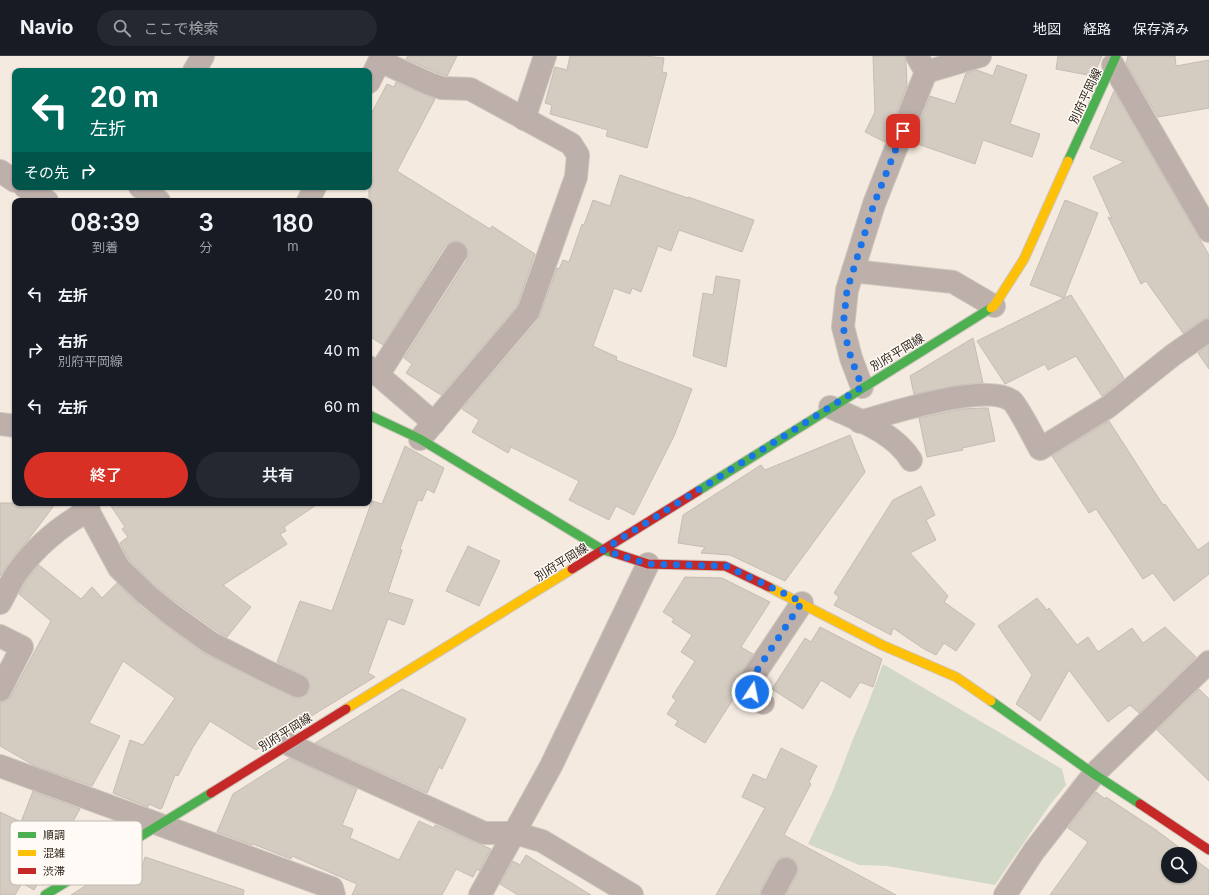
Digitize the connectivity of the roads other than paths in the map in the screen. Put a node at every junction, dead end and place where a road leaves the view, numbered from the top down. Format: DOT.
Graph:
graph roads {
  1 [pos="203,56"];
  2 [pos="545,56"];
  3 [pos="980,56"];
  4 [pos="381,58"];
  5 [pos="1115,60"];
  6 [pos="922,64"];
  7 [pos="196,68"];
  8 [pos="372,76"];
  9 [pos="524,119"];
  10 [pos="0,171"];
  11 [pos="12,179"];
  12 [pos="30,190"];
  13 [pos="144,190"];
  14 [pos="43,198"];
  15 [pos="155,198"];
  16 [pos="1209,231"];
  17 [pos="456,253"];
  18 [pos="853,271"];
  19 [pos="994,306"];
  20 [pos="1209,330"];
  21 [pos="374,371"];
  22 [pos="862,387"];
  23 [pos="830,407"];
  24 [pos="372,416"];
  25 [pos="860,422"];
  26 [pos="0,424"];
  27 [pos="12,426"];
  28 [pos="427,431"];
  29 [pos="911,460"];
  30 [pos="86,507"];
  31 [pos="603,550"];
  32 [pos="648,564"];
  33 [pos="802,602"];
  34 [pos="0,603"];
  35 [pos="0,636"];
  36 [pos="1209,662"];
  37 [pos="298,686"];
  38 [pos="0,690"];
  39 [pos="763,703"];
  40 [pos="288,744"];
  41 [pos="0,766"];
  42 [pos="1094,774"];
  43 [pos="158,825"];
  44 [pos="515,833"];
  45 [pos="142,835"];
  46 [pos="1209,850"];
  47 [pos="786,869"];
  48 [pos="62,885"];
  49 [pos="46,895"];
  50 [pos="334,895"];
  51 [pos="480,895"];
  52 [pos="632,895"];
  53 [pos="772,895"];
  54 [pos="1005,895"];
  1 -- 7 [label="street"];
  2 -- 9 [label="street"];
  3 -- 6 [label="street"];
  4 -- 8 [label="street"];
  4 -- 9 [label="street"];
  5 -- 16 [label="street"];
  5 -- 19 [label="main road, 別府平岡線"];
  6 -- 18 [label="street"];
  9 -- 28 [label="street"];
  10 -- 11 [label="street"];
  12 -- 14 [label="street"];
  13 -- 15 [label="street"];
  17 -- 21 [label="street"];
  18 -- 19 [label="street"];
  18 -- 22 [label="street"];
  19 -- 22 [label="main road, 別府平岡線"];
  20 -- 25 [label="street"];
  21 -- 28 [label="street"];
  22 -- 23 [label="main road, 別府平岡線"];
  23 -- 25 [label="street"];
  23 -- 31 [label="main road, 別府平岡線"];
  24 -- 28 [label="main road"];
  25 -- 29 [label="street"];
  26 -- 27 [label="street"];
  28 -- 31 [label="main road"];
  30 -- 34 [label="street"];
  30 -- 37 [label="street"];
  31 -- 32 [label="main road"];
  31 -- 40 [label="main road, 別府平岡線"];
  32 -- 33 [label="main road"];
  32 -- 44 [label="street"];
  33 -- 39 [label="street"];
  33 -- 42 [label="main road"];
  35 -- 38 [label="street"];
  36 -- 42 [label="street"];
  40 -- 43 [label="main road, 別府平岡線"];
  40 -- 44 [label="street"];
  41 -- 43 [label="street"];
  42 -- 46 [label="main road"];
  42 -- 54 [label="street"];
  43 -- 45 [label="main road, 別府平岡線"];
  43 -- 50 [label="street"];
  44 -- 51 [label="street"];
  44 -- 52 [label="street"];
  47 -- 53 [label="street"];
  48 -- 49 [label="main road, 別府平岡線"];
}
